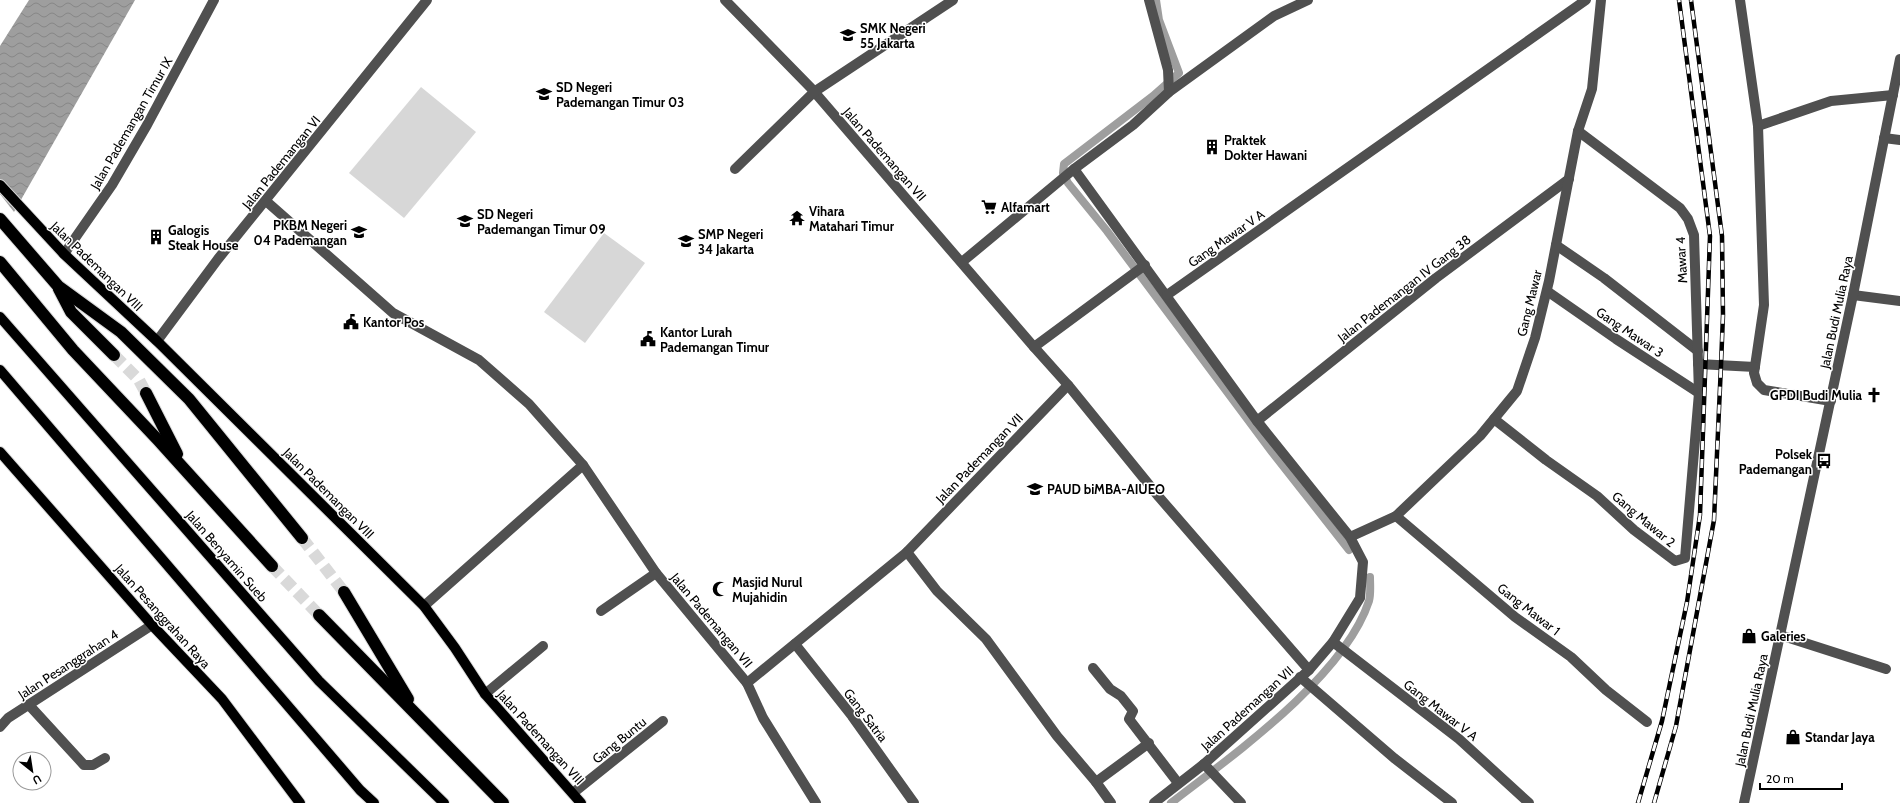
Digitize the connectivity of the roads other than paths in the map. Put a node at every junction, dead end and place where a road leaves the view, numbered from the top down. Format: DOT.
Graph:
graph roads {
  1 [pos="214,0"];
  2 [pos="427,0"];
  3 [pos="725,0"];
  4 [pos="953,0"];
  5 [pos="1149,0"];
  6 [pos="1586,0"];
  7 [pos="1601,0"];
  8 [pos="1740,0"];
  9 [pos="1303,1"];
  10 [pos="1900,60"];
  11 [pos="1169,90"];
  12 [pos="814,92"];
  13 [pos="1893,95"];
  14 [pos="1758,126"];
  15 [pos="1578,131"];
  16 [pos="1884,138"];
  17 [pos="1900,140"];
  18 [pos="735,169"];
  19 [pos="1072,170"];
  20 [pos="1569,178"];
  21 [pos="0,186"];
  22 [pos="266,201"];
  23 [pos="0,219"];
  24 [pos="1556,245"];
  25 [pos="64,254"];
  26 [pos="0,262"];
  27 [pos="962,262"];
  28 [pos="1142,267"];
  29 [pos="58,286"];
  30 [pos="1547,291"];
  31 [pos="1167,295"];
  32 [pos="1854,295"];
  33 [pos="1900,301"];
  34 [pos="0,317"];
  35 [pos="157,341"];
  36 [pos="1034,347"];
  37 [pos="1698,351"];
  38 [pos="114,355"];
  39 [pos="1698,364"];
  40 [pos="1755,367"];
  41 [pos="0,370"];
  42 [pos="1068,385"];
  43 [pos="1699,393"];
  44 [pos="146,394"];
  45 [pos="1831,401"];
  46 [pos="1494,419"];
  47 [pos="1257,421"];
  48 [pos="0,452"];
  49 [pos="583,465"];
  50 [pos="185,470"];
  51 [pos="1396,516"];
  52 [pos="1350,537"];
  53 [pos="302,538"];
  54 [pos="907,552"];
  55 [pos="272,566"];
  56 [pos="656,573"];
  57 [pos="344,592"];
  58 [pos="424,606"];
  59 [pos="601,611"];
  60 [pos="320,615"];
  61 [pos="152,625"];
  62 [pos="1780,635"];
  63 [pos="795,644"];
  64 [pos="543,646"];
  65 [pos="1339,647"];
  66 [pos="1092,668"];
  67 [pos="1886,669"];
  68 [pos="1309,670"];
  69 [pos="1303,679"];
  70 [pos="747,683"];
  71 [pos="485,694"];
  72 [pos="29,705"];
  73 [pos="417,716"];
  74 [pos="663,721"];
  75 [pos="1647,722"];
  76 [pos="0,727"];
  77 [pos="1149,743"];
  78 [pos="104,758"];
  79 [pos="1206,767"];
  80 [pos="1096,782"];
  81 [pos="1178,783"];
  82 [pos="573,793"];
  83 [pos="300,803"];
  84 [pos="374,803"];
  85 [pos="444,803"];
  86 [pos="503,803"];
  87 [pos="581,803"];
  88 [pos="816,803"];
  89 [pos="914,803"];
  90 [pos="1111,803"];
  91 [pos="1154,803"];
  92 [pos="1241,803"];
  93 [pos="1452,803"];
  94 [pos="1529,803"];
  95 [pos="1744,803"];
  1 -- 25 [label="street, Jalan Pademangan Timur IX"];
  2 -- 22 [label="street, Jalan Pademangan VI"];
  3 -- 12 [label="street, Jalan Pademangan VII"];
  4 -- 12 [label="street"];
  5 -- 11 [label="street"];
  6 -- 31 [label="street, Gang Mawar V A"];
  7 -- 15 [label="street, Gang Mawar"];
  8 -- 14 [label="street"];
  9 -- 11 [label="street"];
  10 -- 13 [label="street, Jalan Budi Mulia Raya"];
  11 -- 19 [label="street"];
  12 -- 18 [label="street"];
  12 -- 27 [label="street, Jalan Pademangan VII"];
  13 -- 14 [label="street"];
  13 -- 16 [label="street, Jalan Budi Mulia Raya"];
  14 -- 40 [label="street"];
  15 -- 20 [label="street, Gang Mawar"];
  15 -- 37 [label="street, Mawar 4"];
  16 -- 17 [label="street"];
  16 -- 32 [label="street, Jalan Budi Mulia Raya"];
  19 -- 27 [label="street"];
  19 -- 28 [label="street"];
  20 -- 24 [label="street, Gang Mawar"];
  20 -- 47 [label="street, Jalan Pademangan IV Gang 38"];
  21 -- 25 [label="main road, Jalan Pademangan VIII"];
  22 -- 35 [label="street, Jalan Pademangan VI"];
  22 -- 49 [label="street, Jalan Pademangan VII"];
  23 -- 29 [label="highway"];
  24 -- 30 [label="street, Gang Mawar"];
  24 -- 37 [label="street"];
  25 -- 35 [label="main road, Jalan Pademangan VIII"];
  26 -- 50 [label="highway"];
  27 -- 36 [label="street, Jalan Pademangan VII"];
  28 -- 31 [label="street"];
  28 -- 36 [label="street"];
  29 -- 38 [label="highway"];
  29 -- 53 [label="highway"];
  30 -- 43 [label="street, Gang Mawar 3"];
  30 -- 46 [label="street, Gang Mawar"];
  31 -- 47 [label="street"];
  32 -- 33 [label="street"];
  32 -- 45 [label="street, Jalan Budi Mulia Raya"];
  34 -- 85 [label="main road, Jalan Benyamin Sueb"];
  35 -- 58 [label="main road, Jalan Pademangan VIII"];
  36 -- 42 [label="street, Jalan Pademangan VII"];
  37 -- 39 [label="street, Mawar 4"];
  39 -- 40 [label="street"];
  39 -- 43 [label="street, Mawar 4"];
  40 -- 45 [label="street"];
  41 -- 84 [label="main road"];
  42 -- 54 [label="street, Jalan Pademangan VII"];
  42 -- 68 [label="street, Jalan Pademangan VII"];
  43 -- 46 [label="street, Gang Mawar 2"];
  44 -- 50 [label="highway"];
  45 -- 62 [label="street, Jalan Budi Mulia Raya"];
  46 -- 51 [label="street, Gang Mawar"];
  47 -- 52 [label="street"];
  48 -- 61 [label="main road, Jalan Pesanggrahan Raya"];
  49 -- 56 [label="street, Jalan Pademangan VII"];
  49 -- 58 [label="street"];
  50 -- 55 [label="highway"];
  51 -- 52 [label="street, Gang Mawar"];
  51 -- 75 [label="street, Gang Mawar 1"];
  52 -- 65 [label="street"];
  54 -- 63 [label="street, Jalan Pademangan VII"];
  54 -- 80 [label="street"];
  56 -- 59 [label="street"];
  56 -- 70 [label="street, Jalan Pademangan VII"];
  57 -- 73 [label="highway"];
  58 -- 71 [label="main road, Jalan Pademangan VIII"];
  60 -- 73 [label="highway"];
  61 -- 72 [label="street, Jalan Pesanggrahan 4"];
  61 -- 83 [label="main road, Jalan Pesanggrahan Raya"];
  62 -- 67 [label="street"];
  62 -- 95 [label="street, Jalan Budi Mulia Raya"];
  63 -- 70 [label="street, Jalan Pademangan VII"];
  63 -- 89 [label="street, Gang Satria"];
  64 -- 71 [label="street"];
  65 -- 68 [label="street"];
  65 -- 94 [label="street, Gang Mawar V A"];
  66 -- 77 [label="street"];
  68 -- 69 [label="street, Jalan Pademangan VII"];
  69 -- 79 [label="street, Jalan Pademangan VII"];
  69 -- 93 [label="street"];
  70 -- 88 [label="street"];
  71 -- 82 [label="main road, Jalan Pademangan VIII"];
  72 -- 76 [label="street, Jalan Pesanggrahan 4"];
  72 -- 78 [label="street"];
  73 -- 86 [label="highway"];
  74 -- 82 [label="street, Gang Buntu"];
  77 -- 80 [label="street"];
  77 -- 81 [label="street"];
  79 -- 81 [label="street, Jalan Pademangan VII"];
  79 -- 92 [label="street"];
  80 -- 90 [label="street"];
  81 -- 91 [label="street, Jalan Pademangan VII"];
  82 -- 87 [label="main road, Jalan Pademangan VIII"];
}
